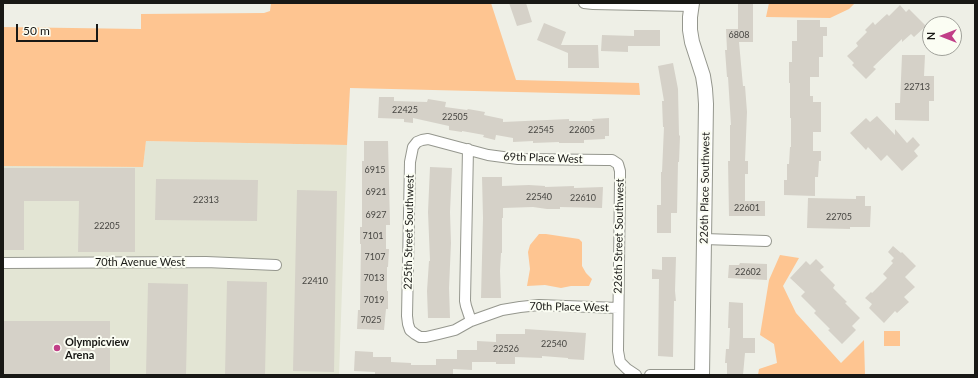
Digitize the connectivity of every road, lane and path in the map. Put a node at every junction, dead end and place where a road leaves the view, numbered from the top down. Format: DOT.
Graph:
graph roads {
  1 [pos="584,3"];
  2 [pos="692,4"];
  3 [pos="422,140"];
  4 [pos="468,149"];
  5 [pos="618,164"];
  6 [pos="704,239"];
  7 [pos="766,241"];
  8 [pos="3,262"];
  9 [pos="276,265"];
  10 [pos="618,308"];
  11 [pos="471,321"];
  12 [pos="410,330"];
  13 [pos="636,375"];
  14 [pos="650,375"];
  15 [pos="702,375"];
  1 -- 2 [label="street"];
  2 -- 6 [label="street, 226th Place Southwest"];
  3 -- 4 [label="street, 69th Place West"];
  3 -- 12 [label="street, 225th Street Southwest"];
  4 -- 5 [label="street, 69th Place West"];
  4 -- 11 [label="street"];
  5 -- 10 [label="street, 226th Street Southwest"];
  6 -- 7 [label="street"];
  6 -- 15 [label="street, 226th Place Southwest"];
  8 -- 9 [label="street, 70th Avenue West"];
  10 -- 11 [label="street, 70th Place West"];
  10 -- 13 [label="street, 70th Place West"];
  11 -- 12 [label="street, 70th Place West"];
  14 -- 15 [label="street"];
}
